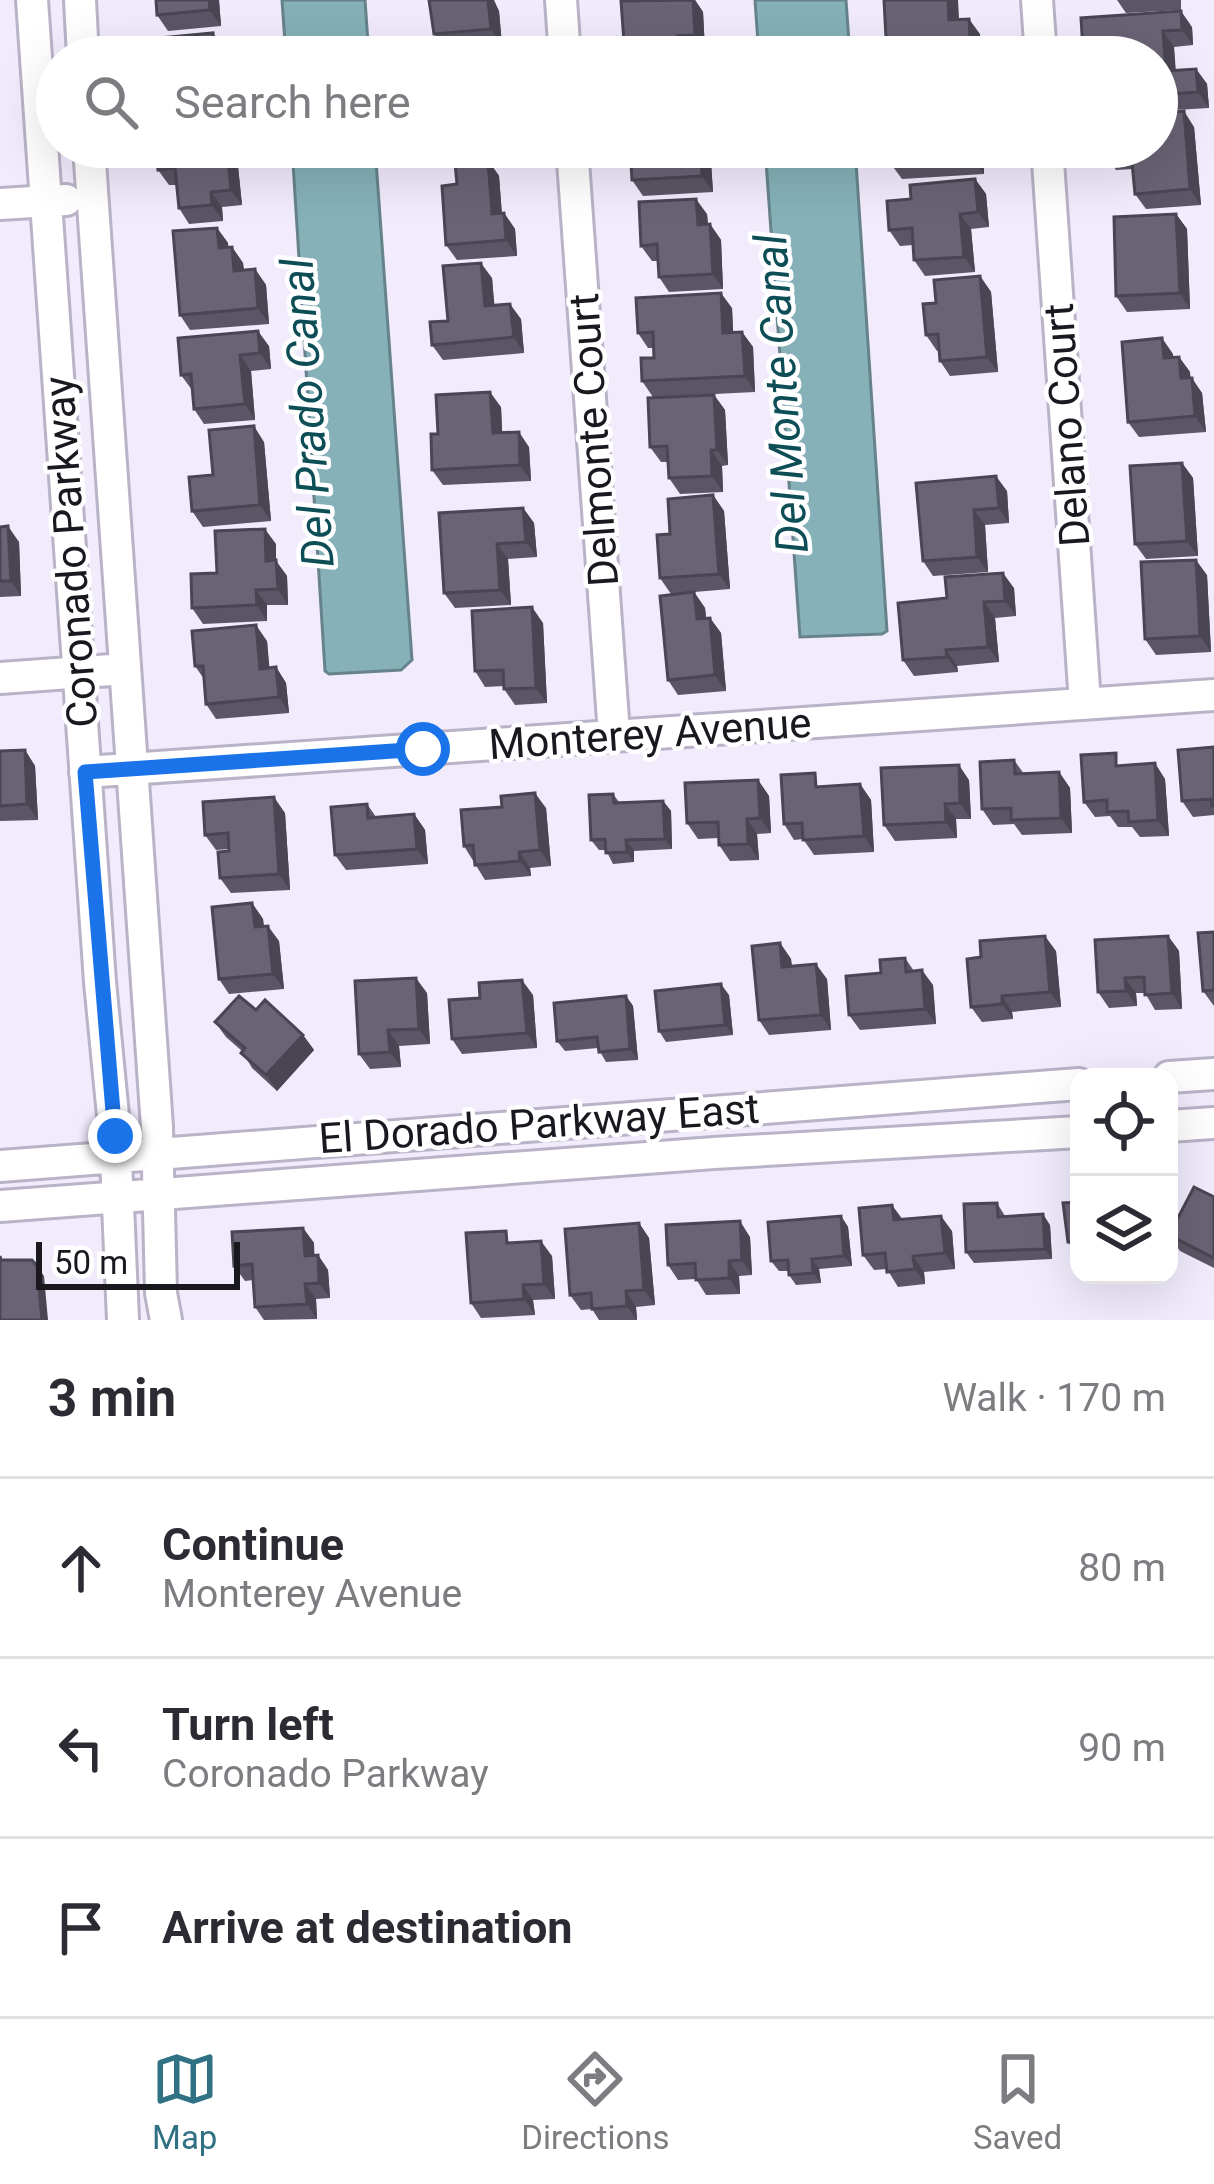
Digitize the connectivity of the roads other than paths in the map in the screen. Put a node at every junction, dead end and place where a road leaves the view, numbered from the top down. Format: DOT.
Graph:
graph roads {
  1 [pos="32,0"];
  2 [pos="80,0"];
  3 [pos="561,0"];
  4 [pos="1037,0"];
  5 [pos="82,36"];
  6 [pos="564,36"];
  7 [pos="1040,36"];
  8 [pos="36,57"];
  9 [pos="44,168"];
  10 [pos="90,168"];
  11 [pos="574,168"];
  12 [pos="1048,168"];
  13 [pos="92,199"];
  14 [pos="46,201"];
  15 [pos="0,205"];
  16 [pos="125,669"];
  17 [pos="79,672"];
  18 [pos="0,678"];
  19 [pos="1214,695"];
  20 [pos="1085,703"];
  21 [pos="614,734"];
  22 [pos="133,768"];
  23 [pos="85,772"];
  24 [pos="1214,1074"];
  25 [pos="1178,1077"];
  26 [pos="1070,1085"];
  27 [pos="1214,1124"];
  28 [pos="1178,1126"];
  29 [pos="1070,1133"];
  30 [pos="157,1153"];
  31 [pos="115,1156"];
  32 [pos="0,1166"];
  33 [pos="157,1192"];
  34 [pos="116,1197"];
  35 [pos="0,1206"];
  36 [pos="123,1320"];
  37 [pos="166,1320"];
  1 -- 8 [label="street, Coronado Parkway"];
  2 -- 5 [label="street"];
  3 -- 6 [label="street"];
  4 -- 7 [label="street"];
  9 -- 14 [label="street, Coronado Parkway"];
  10 -- 13 [label="street, Coronado Parkway"];
  11 -- 21 [label="street, Delmonte Court"];
  12 -- 20 [label="street, Delano Court"];
  13 -- 14 [label="street"];
  13 -- 16 [label="street, Coronado Parkway"];
  14 -- 15 [label="street"];
  14 -- 17 [label="street, Coronado Parkway"];
  16 -- 17 [label="street"];
  16 -- 22 [label="street, Coronado Parkway"];
  17 -- 18 [label="street"];
  17 -- 23 [label="street, Coronado Parkway"];
  19 -- 20 [label="street, Monterey Avenue"];
  20 -- 21 [label="street, Monterey Avenue"];
  21 -- 22 [label="street, Monterey Avenue"];
  22 -- 23 [label="street, Monterey Avenue"];
  22 -- 30 [label="street, Coronado Parkway"];
  23 -- 31 [label="street, Coronado Parkway"];
  24 -- 25 [label="street"];
  26 -- 30 [label="street, El Dorado Parkway East"];
  27 -- 28 [label="street"];
  29 -- 33 [label="street, El Dorado Parkway East"];
  30 -- 31 [label="street, El Dorado Parkway East"];
  30 -- 33 [label="street, Coronado Parkway"];
  31 -- 32 [label="street, El Dorado Parkway East"];
  31 -- 34 [label="street, Coronado Parkway"];
  33 -- 34 [label="street, El Dorado Parkway East"];
  33 -- 37 [label="street, Coronado Parkway"];
  34 -- 35 [label="street, El Dorado Parkway East"];
  34 -- 36 [label="street, Coronado Parkway"];
}
